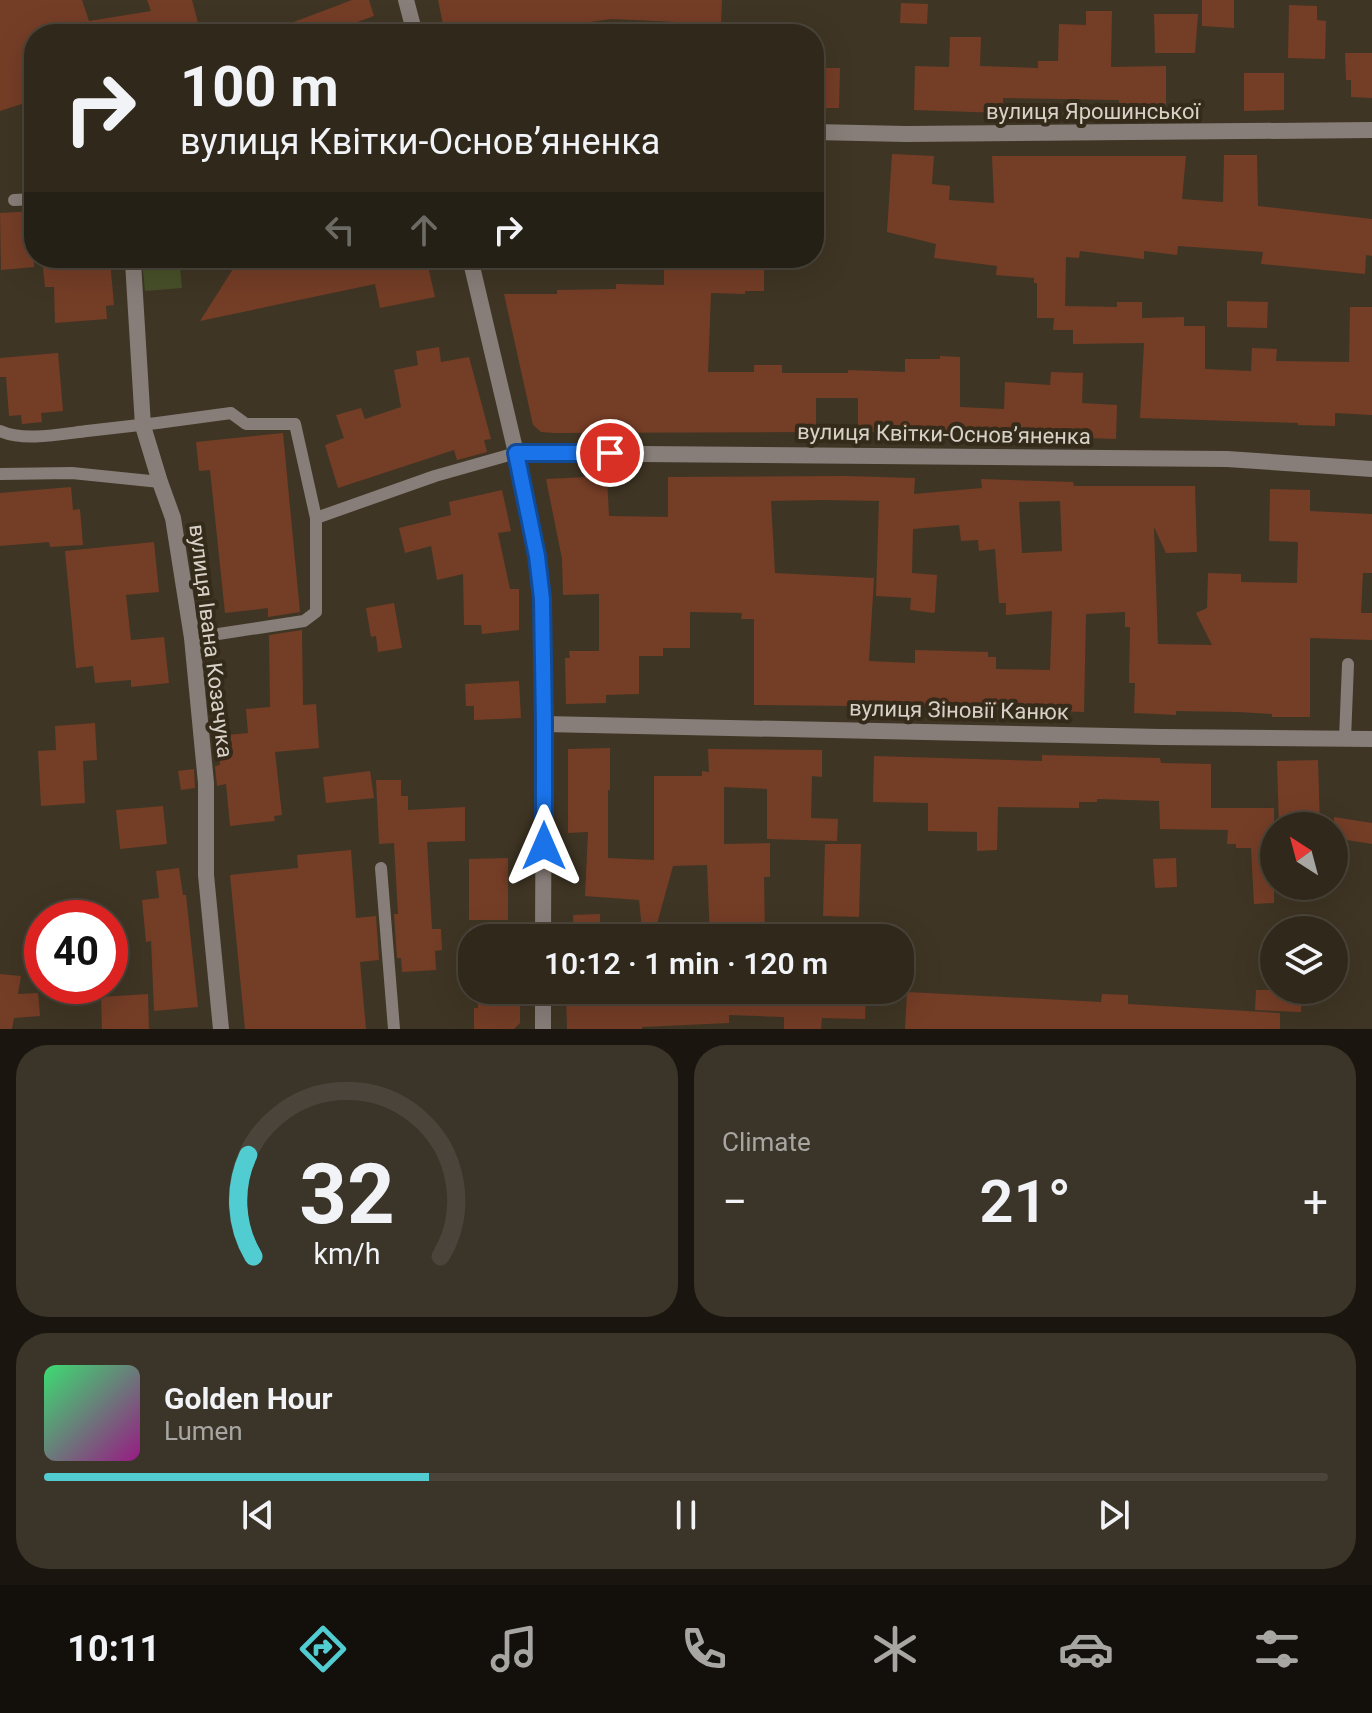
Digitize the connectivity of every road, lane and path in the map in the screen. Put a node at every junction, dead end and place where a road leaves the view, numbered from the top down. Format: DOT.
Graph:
graph roads {
  1 [pos="406,0"];
  2 [pos="412,24"];
  3 [pos="1372,130"];
  4 [pos="824,132"];
  5 [pos="14,200"];
  6 [pos="24,200"];
  7 [pos="133,268"];
  8 [pos="472,268"];
  9 [pos="143,426"];
  10 [pos="0,431"];
  11 [pos="516,453"];
  12 [pos="1372,469"];
  13 [pos="0,474"];
  14 [pos="160,482"];
  15 [pos="316,518"];
  16 [pos="192,638"];
  17 [pos="1348,664"];
  18 [pos="544,724"];
  19 [pos="1345,739"];
  20 [pos="1372,739"];
  21 [pos="381,868"];
  22 [pos="543,924"];
  23 [pos="543,1004"];
  24 [pos="221,1029"];
  25 [pos="394,1029"];
  26 [pos="543,1029"];
  1 -- 2 [label="street"];
  3 -- 4 [label="street, вулиця Ярошинської"];
  5 -- 6 [label="lane"];
  7 -- 9 [label="street, вулиця Івана Козачука"];
  8 -- 11 [label="street"];
  9 -- 10 [label="lane"];
  9 -- 14 [label="street, вулиця Івана Козачука"];
  9 -- 15 [label="lane"];
  11 -- 12 [label="street, вулиця Квітки-Основʼяненка"];
  11 -- 15 [label="lane"];
  11 -- 18 [label="street"];
  13 -- 14 [label="lane"];
  14 -- 16 [label="street, вулиця Івана Козачука"];
  15 -- 16 [label="lane"];
  16 -- 24 [label="street, вулиця Івана Козачука"];
  17 -- 19 [label="lane"];
  18 -- 19 [label="street, вулиця Зіновії Канюк"];
  18 -- 22 [label="street"];
  19 -- 20 [label="street, вулиця Зіновії Канюк"];
  21 -- 25 [label="lane"];
  23 -- 26 [label="street"];
}
